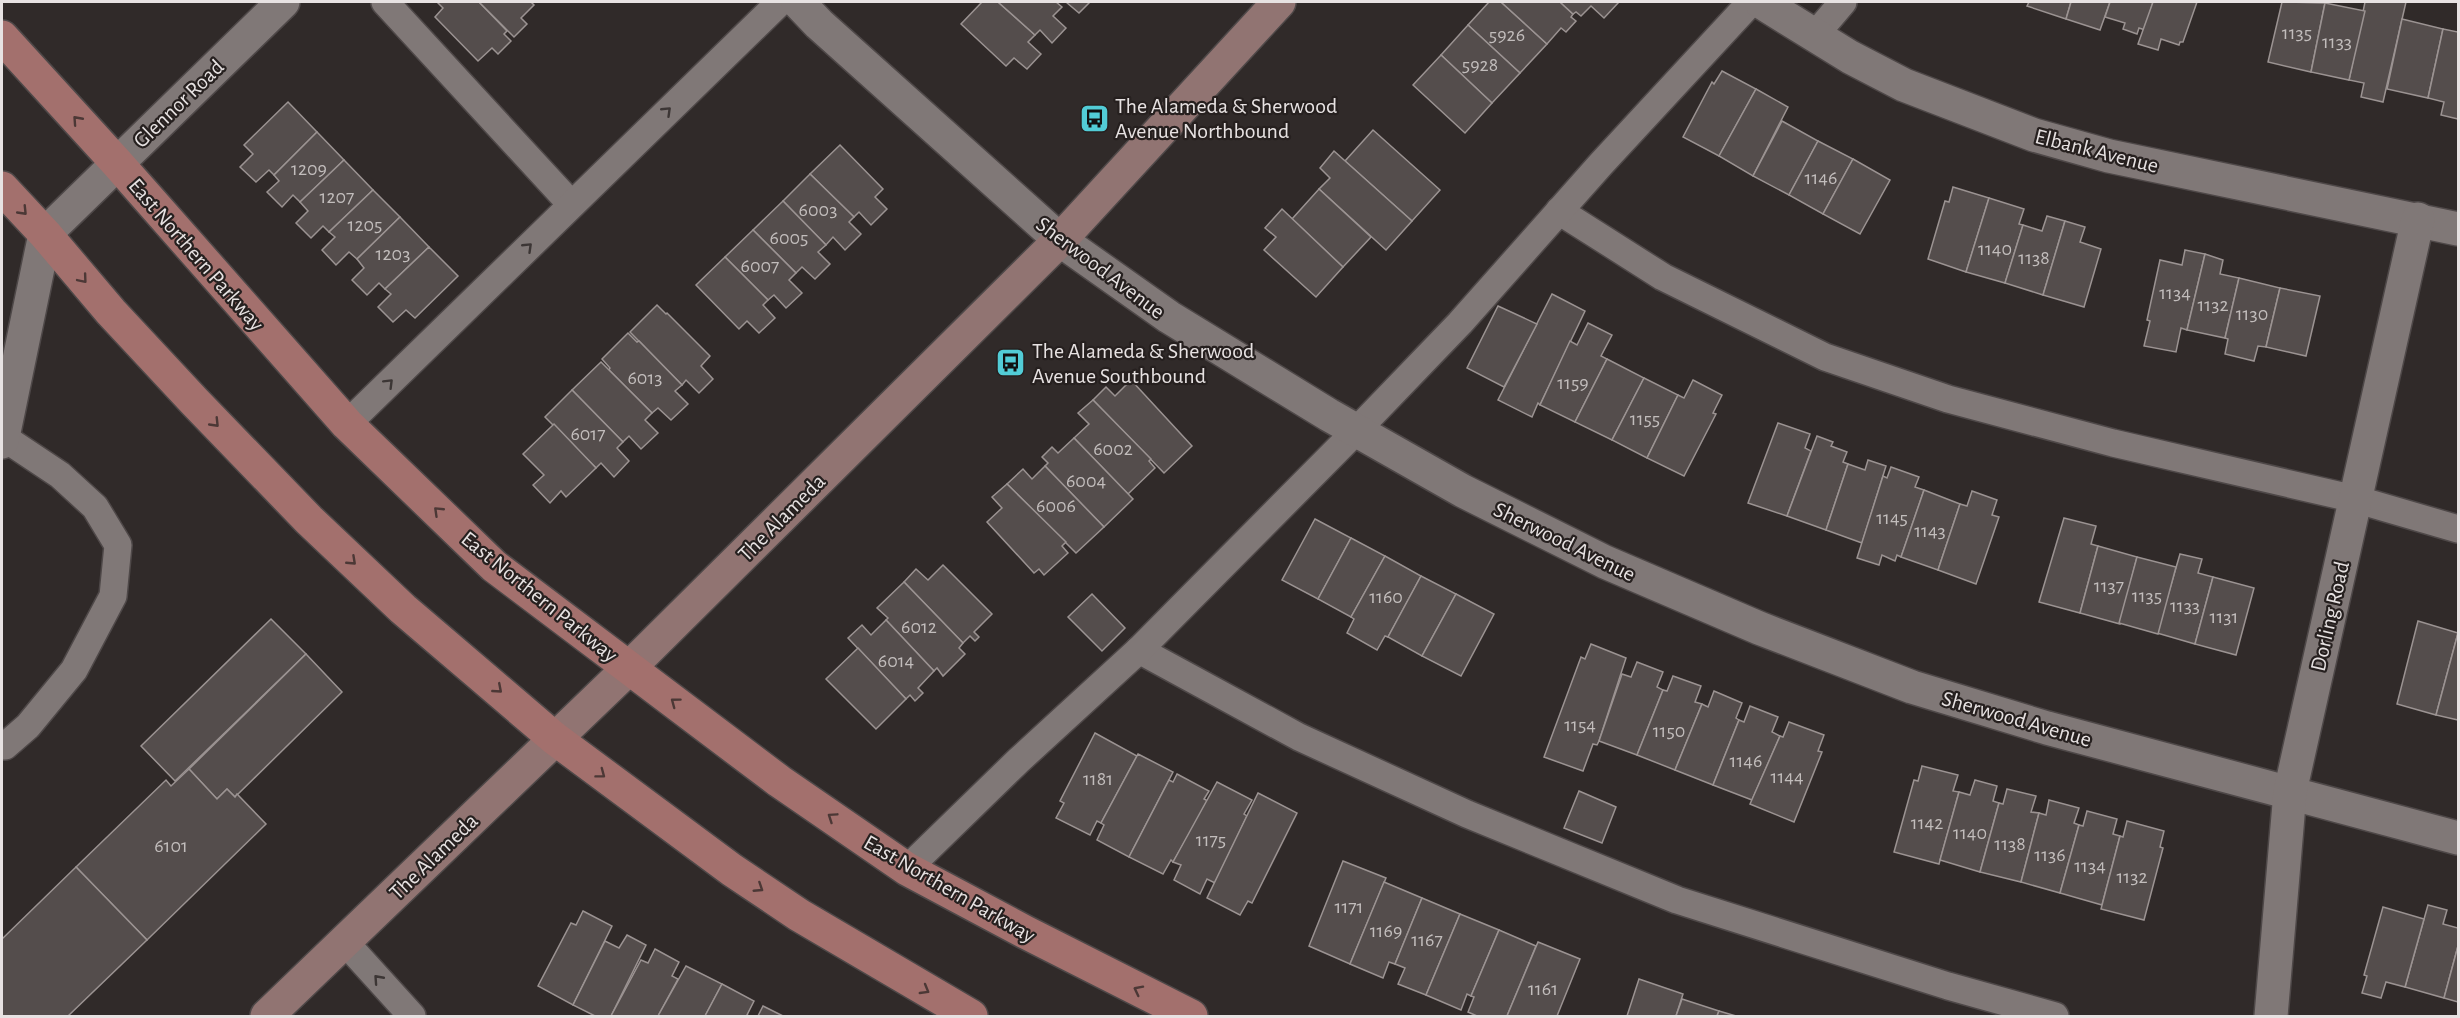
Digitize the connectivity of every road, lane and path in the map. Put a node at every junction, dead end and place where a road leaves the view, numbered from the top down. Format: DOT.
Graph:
graph roads {
  1 [pos="283,2"];
  2 [pos="385,2"];
  3 [pos="780,2"];
  4 [pos="798,2"];
  5 [pos="1279,2"];
  6 [pos="1751,2"];
  7 [pos="1761,2"];
  8 [pos="1843,2"];
  9 [pos="1815,35"];
  10 [pos="2,37"];
  11 [pos="117,163"];
  12 [pos="2,188"];
  13 [pos="571,204"];
  14 [pos="1559,211"];
  15 [pos="2418,219"];
  16 [pos="2458,229"];
  17 [pos="45,234"];
  18 [pos="1060,240"];
  19 [pos="347,424"];
  20 [pos="1357,430"];
  21 [pos="2,439"];
  22 [pos="2355,499"];
  23 [pos="2458,529"];
  24 [pos="1139,650"];
  25 [pos="629,668"];
  26 [pos="554,738"];
  27 [pos="2,747"];
  28 [pos="2290,792"];
  29 [pos="2458,838"];
  30 [pos="907,868"];
  31 [pos="344,942"];
  32 [pos="267,1017"];
  33 [pos="412,1017"];
  34 [pos="971,1017"];
  35 [pos="1191,1017"];
  36 [pos="2055,1017"];
  37 [pos="2271,1017"];
  1 -- 11 [label="street, Glennor Road"];
  2 -- 13 [label="lane"];
  13 -- 3 [label="lane, one-way"];
  4 -- 18 [label="street, Sherwood Avenue"];
  5 -- 18 [label="main road, The Alameda"];
  6 -- 14 [label="lane"];
  7 -- 9 [label="street, Elbank Avenue"];
  8 -- 9 [label="lane"];
  9 -- 15 [label="street, Elbank Avenue"];
  11 -- 10 [label="main road, East Northern Parkway, one-way"];
  11 -- 17 [label="street, Glennor Road"];
  11 -- 19 [label="main road, East Northern Parkway"];
  12 -- 17 [label="main road, one-way"];
  19 -- 13 [label="lane, one-way"];
  14 -- 20 [label="lane"];
  14 -- 22 [label="lane"];
  15 -- 16 [label="street, Elbank Avenue"];
  15 -- 22 [label="street, Dorling Road"];
  17 -- 21 [label="street"];
  17 -- 26 [label="main road, one-way"];
  18 -- 20 [label="street, Sherwood Avenue"];
  18 -- 25 [label="main road, The Alameda"];
  25 -- 19 [label="main road, East Northern Parkway, one-way"];
  20 -- 24 [label="lane"];
  20 -- 28 [label="street, Sherwood Avenue"];
  21 -- 27 [label="lane"];
  22 -- 23 [label="lane"];
  22 -- 28 [label="street, Dorling Road"];
  24 -- 30 [label="lane"];
  24 -- 36 [label="lane"];
  25 -- 26 [label="main road, The Alameda"];
  30 -- 25 [label="main road, East Northern Parkway, one-way"];
  26 -- 31 [label="main road, The Alameda"];
  26 -- 34 [label="main road, one-way"];
  28 -- 29 [label="street, Sherwood Avenue"];
  28 -- 37 [label="street, Dorling Road"];
  35 -- 30 [label="main road, East Northern Parkway, one-way"];
  31 -- 32 [label="main road, The Alameda"];
  33 -- 31 [label="lane, one-way"];
}
